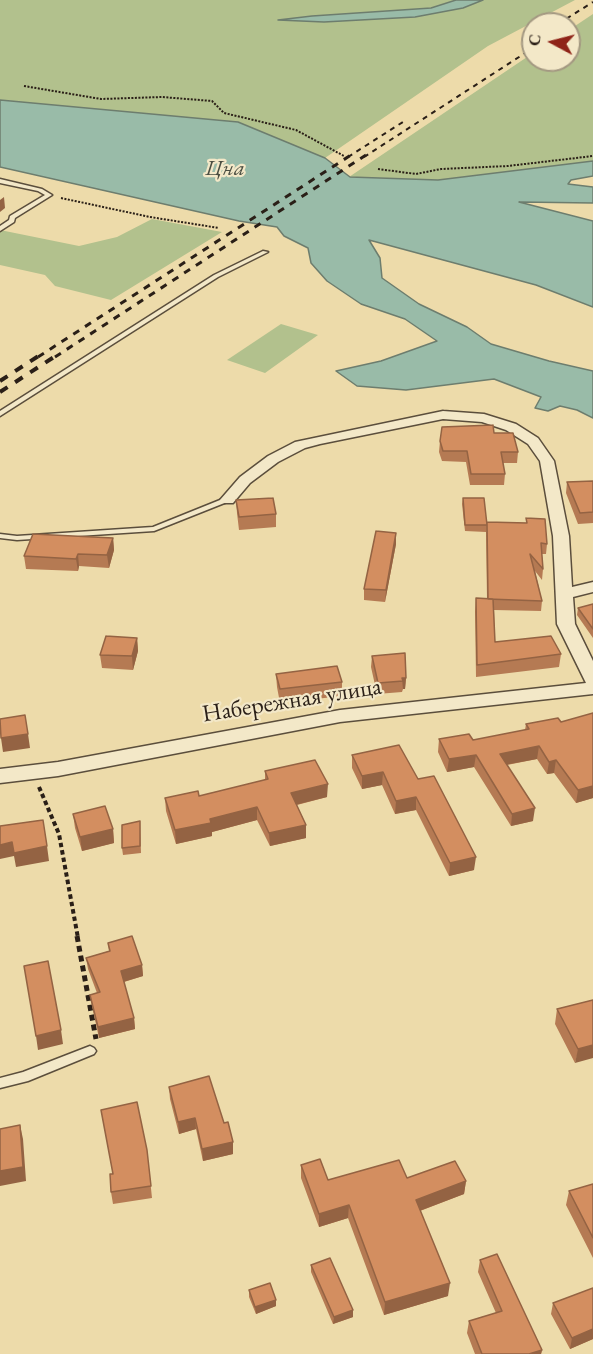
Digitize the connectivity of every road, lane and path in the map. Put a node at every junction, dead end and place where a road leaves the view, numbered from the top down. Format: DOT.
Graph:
graph roads {
  1 [pos="24,86"];
  2 [pos="344,156"];
  3 [pos="593,156"];
  4 [pos="378,169"];
  5 [pos="0,181"];
  6 [pos="49,195"];
  7 [pos="219,228"];
  8 [pos="0,229"];
  9 [pos="265,252"];
  10 [pos="0,414"];
  11 [pos="228,500"];
  12 [pos="0,536"];
  13 [pos="593,588"];
  14 [pos="564,594"];
  15 [pos="593,679"];
  16 [pos="593,688"];
  17 [pos="33,772"];
  18 [pos="0,776"];
  19 [pos="90,1051"];
  20 [pos="0,1083"];
  1 -- 2 [label="path"];
  3 -- 4 [label="path"];
  5 -- 6 [label="lane"];
  6 -- 7 [label="path"];
  6 -- 8 [label="lane"];
  9 -- 10 [label="lane"];
  11 -- 12 [label="lane"];
  11 -- 14 [label="street"];
  13 -- 14 [label="street"];
  14 -- 15 [label="street"];
  16 -- 17 [label="street, Набережная улица"];
  17 -- 18 [label="street, Набережная улица"];
  17 -- 19 [label="path"];
  19 -- 20 [label="lane"];
}
